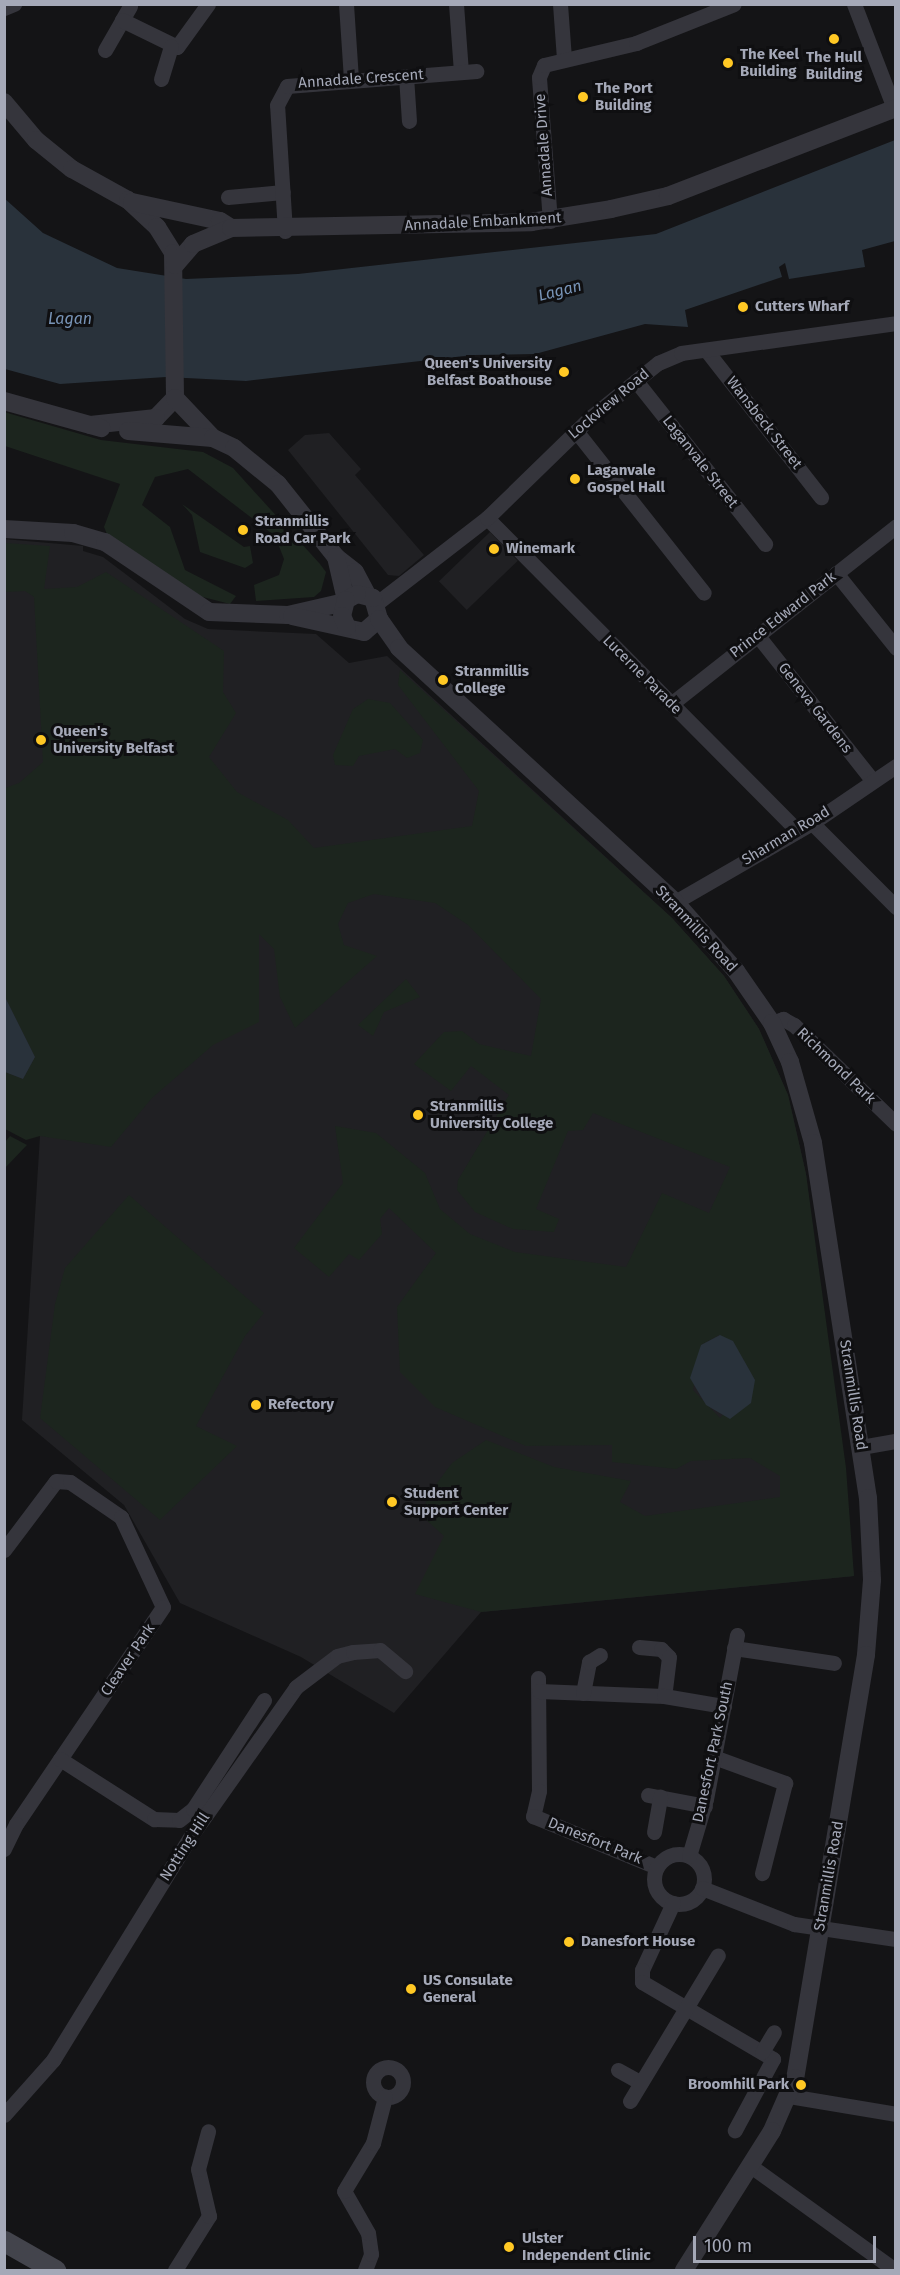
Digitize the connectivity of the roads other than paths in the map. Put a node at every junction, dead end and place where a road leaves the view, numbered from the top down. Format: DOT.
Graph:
graph roads {
  1 [pos="14,4"];
  2 [pos="208,4"];
  3 [pos="346,4"];
  4 [pos="456,4"];
  5 [pos="560,4"];
  6 [pos="734,4"];
  7 [pos="854,4"];
  8 [pos="130,6"];
  9 [pos="4,8"];
  10 [pos="122,21"];
  11 [pos="171,47"];
  12 [pos="105,50"];
  13 [pos="564,59"];
  14 [pos="406,76"];
  15 [pos="161,79"];
  16 [pos="351,80"];
  17 [pos="4,102"];
  18 [pos="895,108"];
  19 [pos="409,121"];
  20 [pos="283,192"];
  21 [pos="228,197"];
  22 [pos="128,200"];
  23 [pos="550,221"];
  24 [pos="231,228"];
  25 [pos="285,231"];
  26 [pos="175,268"];
  27 [pos="896,323"];
  28 [pos="706,350"];
  29 [pos="636,381"];
  30 [pos="175,394"];
  31 [pos="4,401"];
  32 [pos="90,425"];
  33 [pos="576,431"];
  34 [pos="213,438"];
  35 [pos="822,497"];
  36 [pos="487,518"];
  37 [pos="896,526"];
  38 [pos="4,529"];
  39 [pos="765,544"];
  40 [pos="336,557"];
  41 [pos="836,573"];
  42 [pos="704,593"];
  43 [pos="345,601"];
  44 [pos="373,612"];
  45 [pos="288,615"];
  46 [pos="347,627"];
  47 [pos="758,636"];
  48 [pos="896,648"];
  49 [pos="671,704"];
  50 [pos="896,766"];
  51 [pos="873,781"];
  52 [pos="812,823"];
  53 [pos="798,831"];
  54 [pos="675,902"];
  55 [pos="896,907"];
  56 [pos="772,1023"];
  57 [pos="896,1124"];
  58 [pos="896,1441"];
  59 [pos="861,1447"];
  60 [pos="4,1550"];
  61 [pos="639,1647"];
  62 [pos="600,1655"];
  63 [pos="834,1663"];
  64 [pos="405,1671"];
  65 [pos="584,1693"];
  66 [pos="664,1696"];
  67 [pos="264,1700"];
  68 [pos="724,1706"];
  69 [pos="714,1757"];
  70 [pos="60,1759"];
  71 [pos="705,1806"];
  72 [pos="10,1820"];
  73 [pos="654,1832"];
  74 [pos="4,1849"];
  75 [pos="689,1856"];
  76 [pos="657,1867"];
  77 [pos="762,1873"];
  78 [pos="702,1888"];
  79 [pos="673,1903"];
  80 [pos="820,1928"];
  81 [pos="896,1939"];
  82 [pos="718,1954"];
  83 [pos="686,2009"];
  84 [pos="774,2032"];
  85 [pos="768,2056"];
  86 [pos="618,2070"];
  87 [pos="641,2083"];
  88 [pos="789,2096"];
  89 [pos="385,2097"];
  90 [pos="630,2101"];
  91 [pos="896,2114"];
  92 [pos="4,2115"];
  93 [pos="735,2130"];
  94 [pos="208,2131"];
  95 [pos="752,2167"];
  96 [pos="4,2241"];
  97 [pos="55,2271"];
  98 [pos="175,2271"];
  99 [pos="364,2271"];
  100 [pos="684,2271"];
  101 [pos="895,2271"];
  1 -- 9 [label="street"];
  2 -- 11 [label="street"];
  3 -- 16 [label="street"];
  4 -- 14 [label="street, Annadale Crescent"];
  5 -- 13 [label="street"];
  6 -- 13 [label="street"];
  7 -- 18 [label="street"];
  8 -- 10 [label="street"];
  10 -- 11 [label="street"];
  10 -- 12 [label="street"];
  11 -- 15 [label="street"];
  13 -- 23 [label="street, Annadale Drive"];
  14 -- 16 [label="street, Annadale Crescent"];
  14 -- 19 [label="street"];
  16 -- 20 [label="street, Annadale Crescent"];
  17 -- 22 [label="street, Annadale Embankment"];
  18 -- 23 [label="street, Annadale Embankment"];
  20 -- 21 [label="street"];
  20 -- 25 [label="street, Annadale Crescent"];
  22 -- 24 [label="street, Annadale Embankment"];
  22 -- 26 [label="street, Annadale Embankment"];
  23 -- 25 [label="street, Annadale Embankment"];
  24 -- 25 [label="street, Annadale Embankment"];
  24 -- 26 [label="street, Annadale Embankment"];
  26 -- 30 [label="street"];
  27 -- 28 [label="street, Lockview Road"];
  28 -- 29 [label="street, Lockview Road"];
  28 -- 35 [label="street, Wansbeck Street"];
  29 -- 33 [label="street, Lockview Road"];
  29 -- 39 [label="street, Laganvale Street"];
  30 -- 32 [label="street"];
  30 -- 34 [label="street, Stranmillis Road"];
  31 -- 32 [label="street"];
  32 -- 34 [label="street"];
  33 -- 36 [label="street, Lockview Road"];
  33 -- 42 [label="street"];
  34 -- 40 [label="street, Stranmillis Road"];
  36 -- 44 [label="street, Lockview Road"];
  36 -- 49 [label="street, Lucerne Parade"];
  37 -- 41 [label="street, Prince Edward Park"];
  38 -- 45 [label="street"];
  40 -- 43 [label="street"];
  40 -- 44 [label="street, Stranmillis Road"];
  41 -- 47 [label="street, Prince Edward Park"];
  41 -- 48 [label="street"];
  43 -- 44 [label="street"];
  43 -- 45 [label="street"];
  43 -- 46 [label="street"];
  44 -- 46 [label="street"];
  44 -- 54 [label="street, Stranmillis Road"];
  45 -- 46 [label="street"];
  47 -- 49 [label="street, Prince Edward Park"];
  47 -- 51 [label="street, Geneva Gardens"];
  49 -- 53 [label="street, Lucerne Parade"];
  50 -- 51 [label="street, Sharman Road"];
  51 -- 52 [label="street, Sharman Road"];
  52 -- 53 [label="street, Sharman Road"];
  52 -- 55 [label="street"];
  53 -- 54 [label="street, Sharman Road"];
  54 -- 56 [label="street, Stranmillis Road"];
  56 -- 57 [label="street, Richmond Park"];
  56 -- 59 [label="street, Stranmillis Road"];
  58 -- 59 [label="street"];
  59 -- 80 [label="street, Stranmillis Road"];
  60 -- 70 [label="street, Cleaver Park"];
  61 -- 66 [label="street"];
  62 -- 65 [label="street"];
  63 -- 68 [label="street, Danesfort Park South"];
  64 -- 92 [label="street, Notting Hill"];
  65 -- 66 [label="street"];
  65 -- 76 [label="street, Danesfort Park"];
  66 -- 68 [label="street"];
  67 -- 70 [label="street"];
  68 -- 69 [label="street, Danesfort Park South"];
  69 -- 71 [label="street, Danesfort Park South"];
  69 -- 77 [label="street"];
  70 -- 72 [label="street, Cleaver Park"];
  71 -- 73 [label="street"];
  71 -- 75 [label="street, Danesfort Park South"];
  72 -- 74 [label="street, Cleaver Park"];
  75 -- 76 [label="street"];
  75 -- 78 [label="street"];
  76 -- 79 [label="street"];
  78 -- 79 [label="street"];
  78 -- 80 [label="street"];
  79 -- 83 [label="street"];
  80 -- 81 [label="street"];
  80 -- 88 [label="street, Stranmillis Road"];
  82 -- 83 [label="street"];
  83 -- 85 [label="street"];
  83 -- 87 [label="street"];
  84 -- 85 [label="street"];
  85 -- 93 [label="street"];
  86 -- 87 [label="street"];
  87 -- 90 [label="street"];
  88 -- 91 [label="street"];
  88 -- 95 [label="street, Stranmillis Road"];
  89 -- 99 [label="street"];
  94 -- 98 [label="street"];
  95 -- 100 [label="street, Stranmillis Road"];
  95 -- 101 [label="street"];
  96 -- 97 [label="main road"];
}
